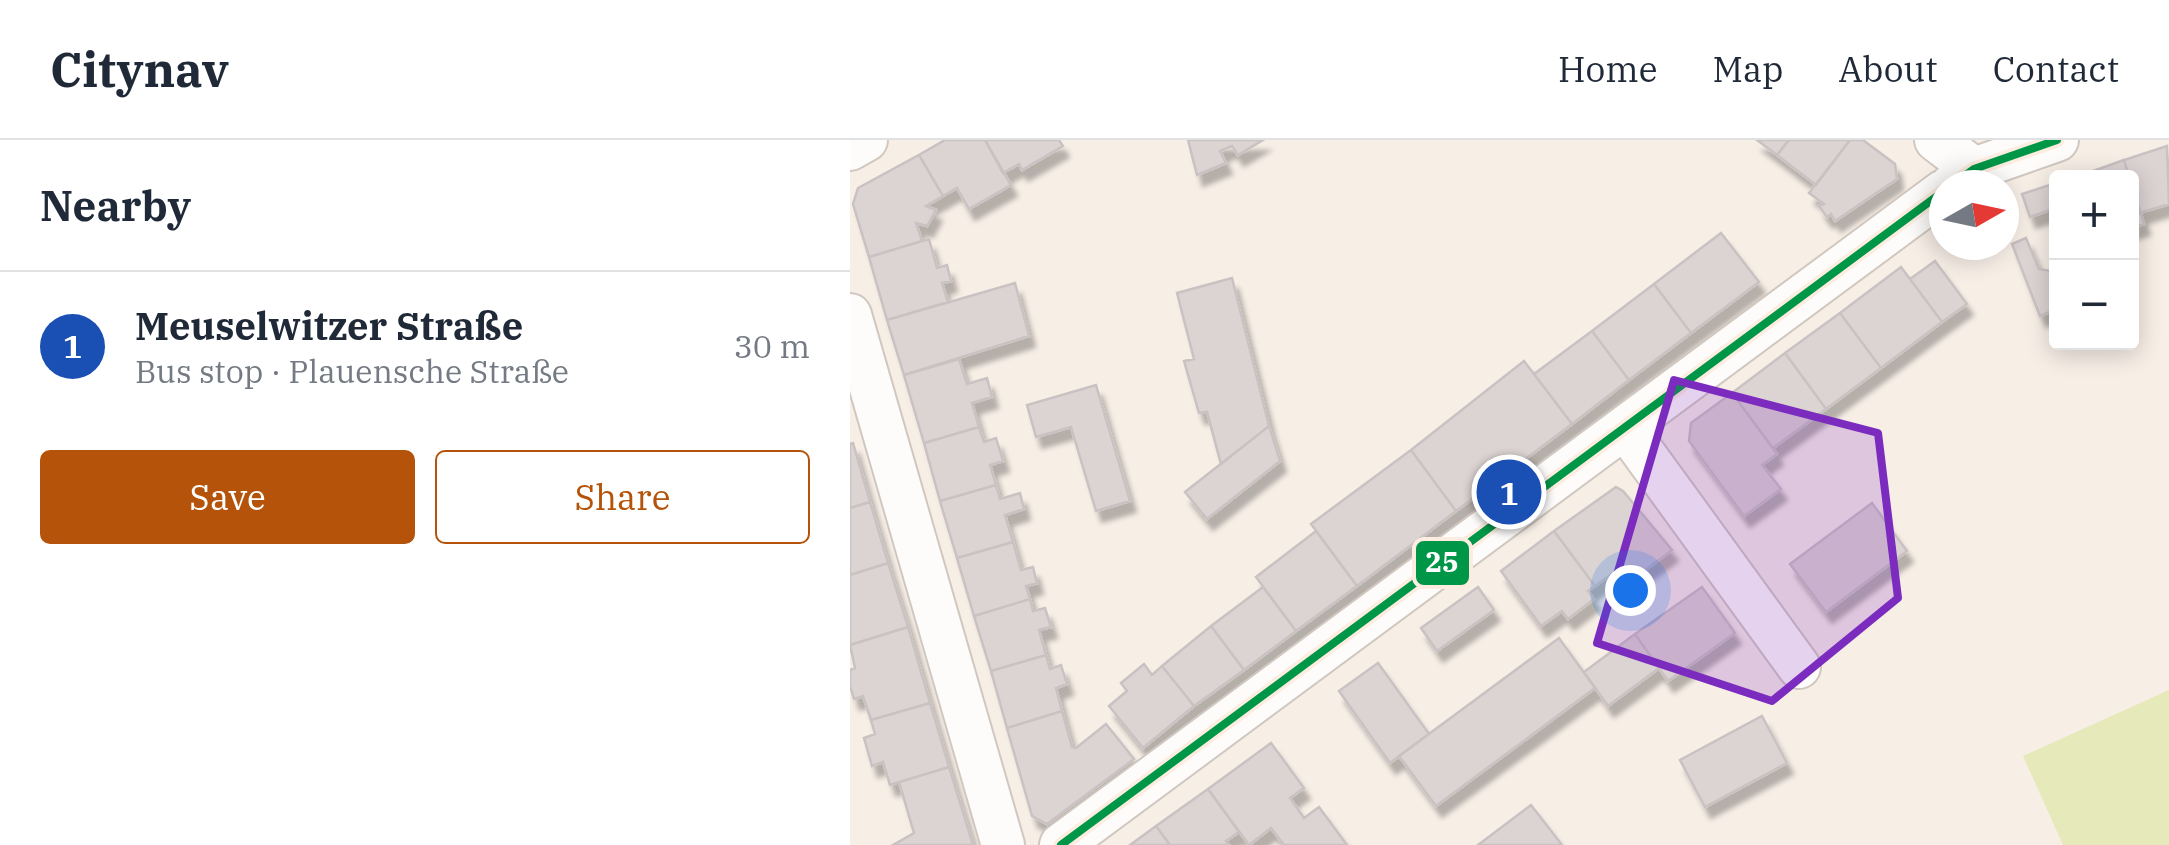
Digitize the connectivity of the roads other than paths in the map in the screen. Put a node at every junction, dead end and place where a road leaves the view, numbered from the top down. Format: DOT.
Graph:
graph roads {
  1 [pos="866,140"];
  2 [pos="1936,140"];
  3 [pos="2057,140"];
  4 [pos="850,150"];
  5 [pos="1951,170"];
  6 [pos="1986,170"];
  7 [pos="1929,203"];
  8 [pos="850,315"];
  9 [pos="1626,429"];
  10 [pos="1800,667"];
  11 [pos="1003,845"];
  12 [pos="1061,845"];
  1 -- 4 [label="street"];
  2 -- 5 [label="street"];
  3 -- 6 [label="street"];
  7 -- 9 [label="street"];
  8 -- 11 [label="street"];
  9 -- 10 [label="street"];
  9 -- 12 [label="street"];
}
